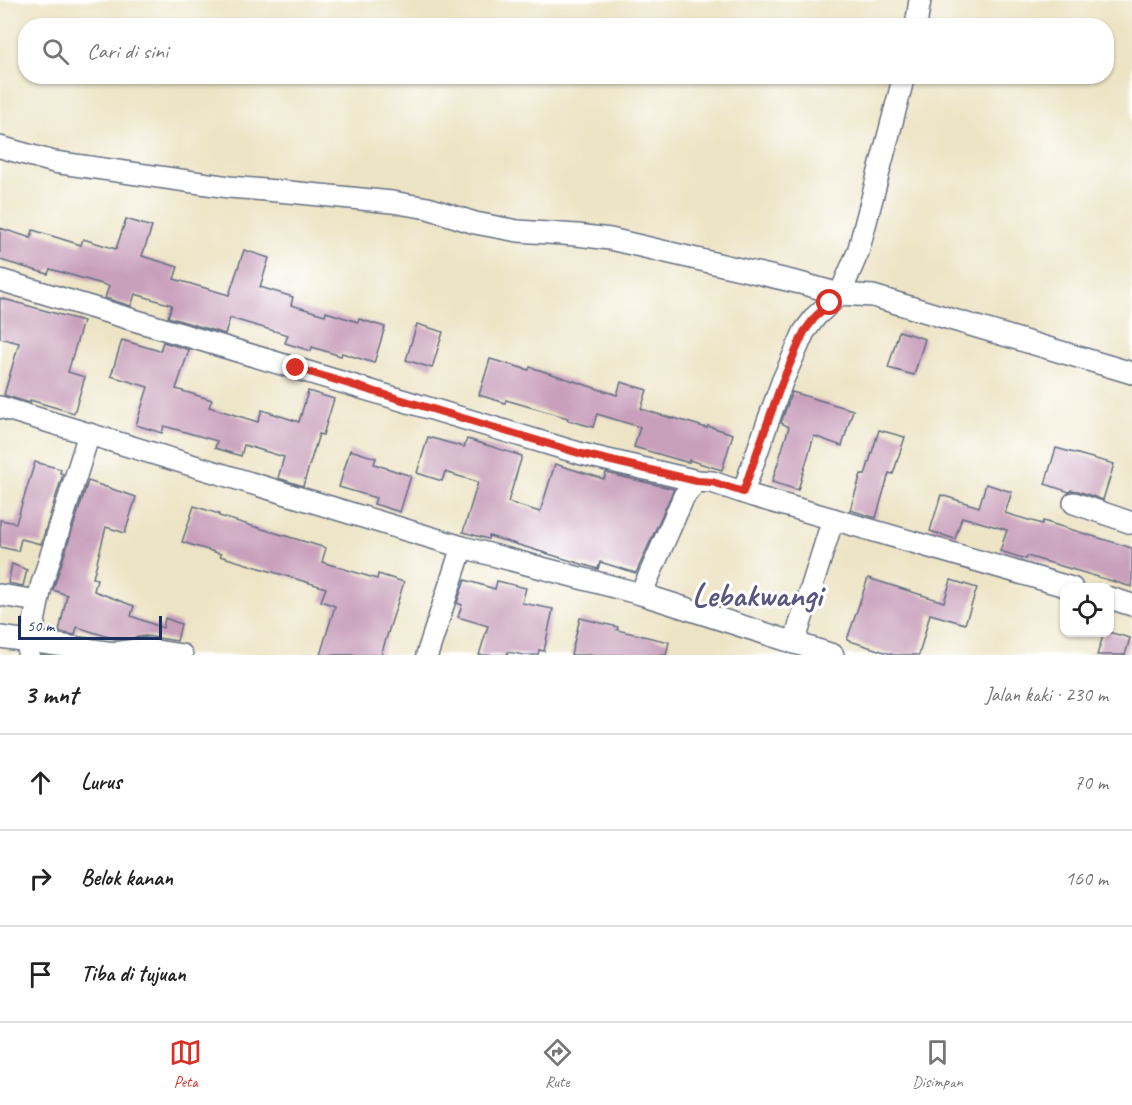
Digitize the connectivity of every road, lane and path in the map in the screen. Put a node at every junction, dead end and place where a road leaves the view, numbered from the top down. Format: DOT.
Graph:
graph roads {
  1 [pos="920,0"];
  2 [pos="917,18"];
  3 [pos="902,84"];
  4 [pos="0,147"];
  5 [pos="0,280"];
  6 [pos="840,294"];
  7 [pos="1132,373"];
  8 [pos="0,407"];
  9 [pos="88,434"];
  10 [pos="697,481"];
  11 [pos="743,492"];
  12 [pos="1074,503"];
  13 [pos="833,519"];
  14 [pos="1132,523"];
  15 [pos="462,547"];
  16 [pos="1060,585"];
  17 [pos="641,594"];
  18 [pos="0,595"];
  19 [pos="1114,599"];
  20 [pos="38,601"];
  21 [pos="1132,605"];
  22 [pos="0,637"];
  23 [pos="794,643"];
  24 [pos="30,648"];
  25 [pos="182,655"];
  26 [pos="427,655"];
  27 [pos="833,655"];
  1 -- 2 [label="street"];
  3 -- 6 [label="street"];
  4 -- 6 [label="street"];
  5 -- 10 [label="street"];
  6 -- 7 [label="street"];
  6 -- 11 [label="street"];
  8 -- 9 [label="street"];
  9 -- 15 [label="street"];
  9 -- 20 [label="street"];
  10 -- 11 [label="street"];
  10 -- 17 [label="street"];
  11 -- 13 [label="street"];
  12 -- 14 [label="street"];
  13 -- 16 [label="street"];
  13 -- 23 [label="street"];
  15 -- 17 [label="street"];
  15 -- 26 [label="street"];
  17 -- 23 [label="street"];
  18 -- 20 [label="street"];
  19 -- 21 [label="street"];
  20 -- 24 [label="street"];
  22 -- 24 [label="street"];
  23 -- 27 [label="street"];
  24 -- 25 [label="street"];
}
